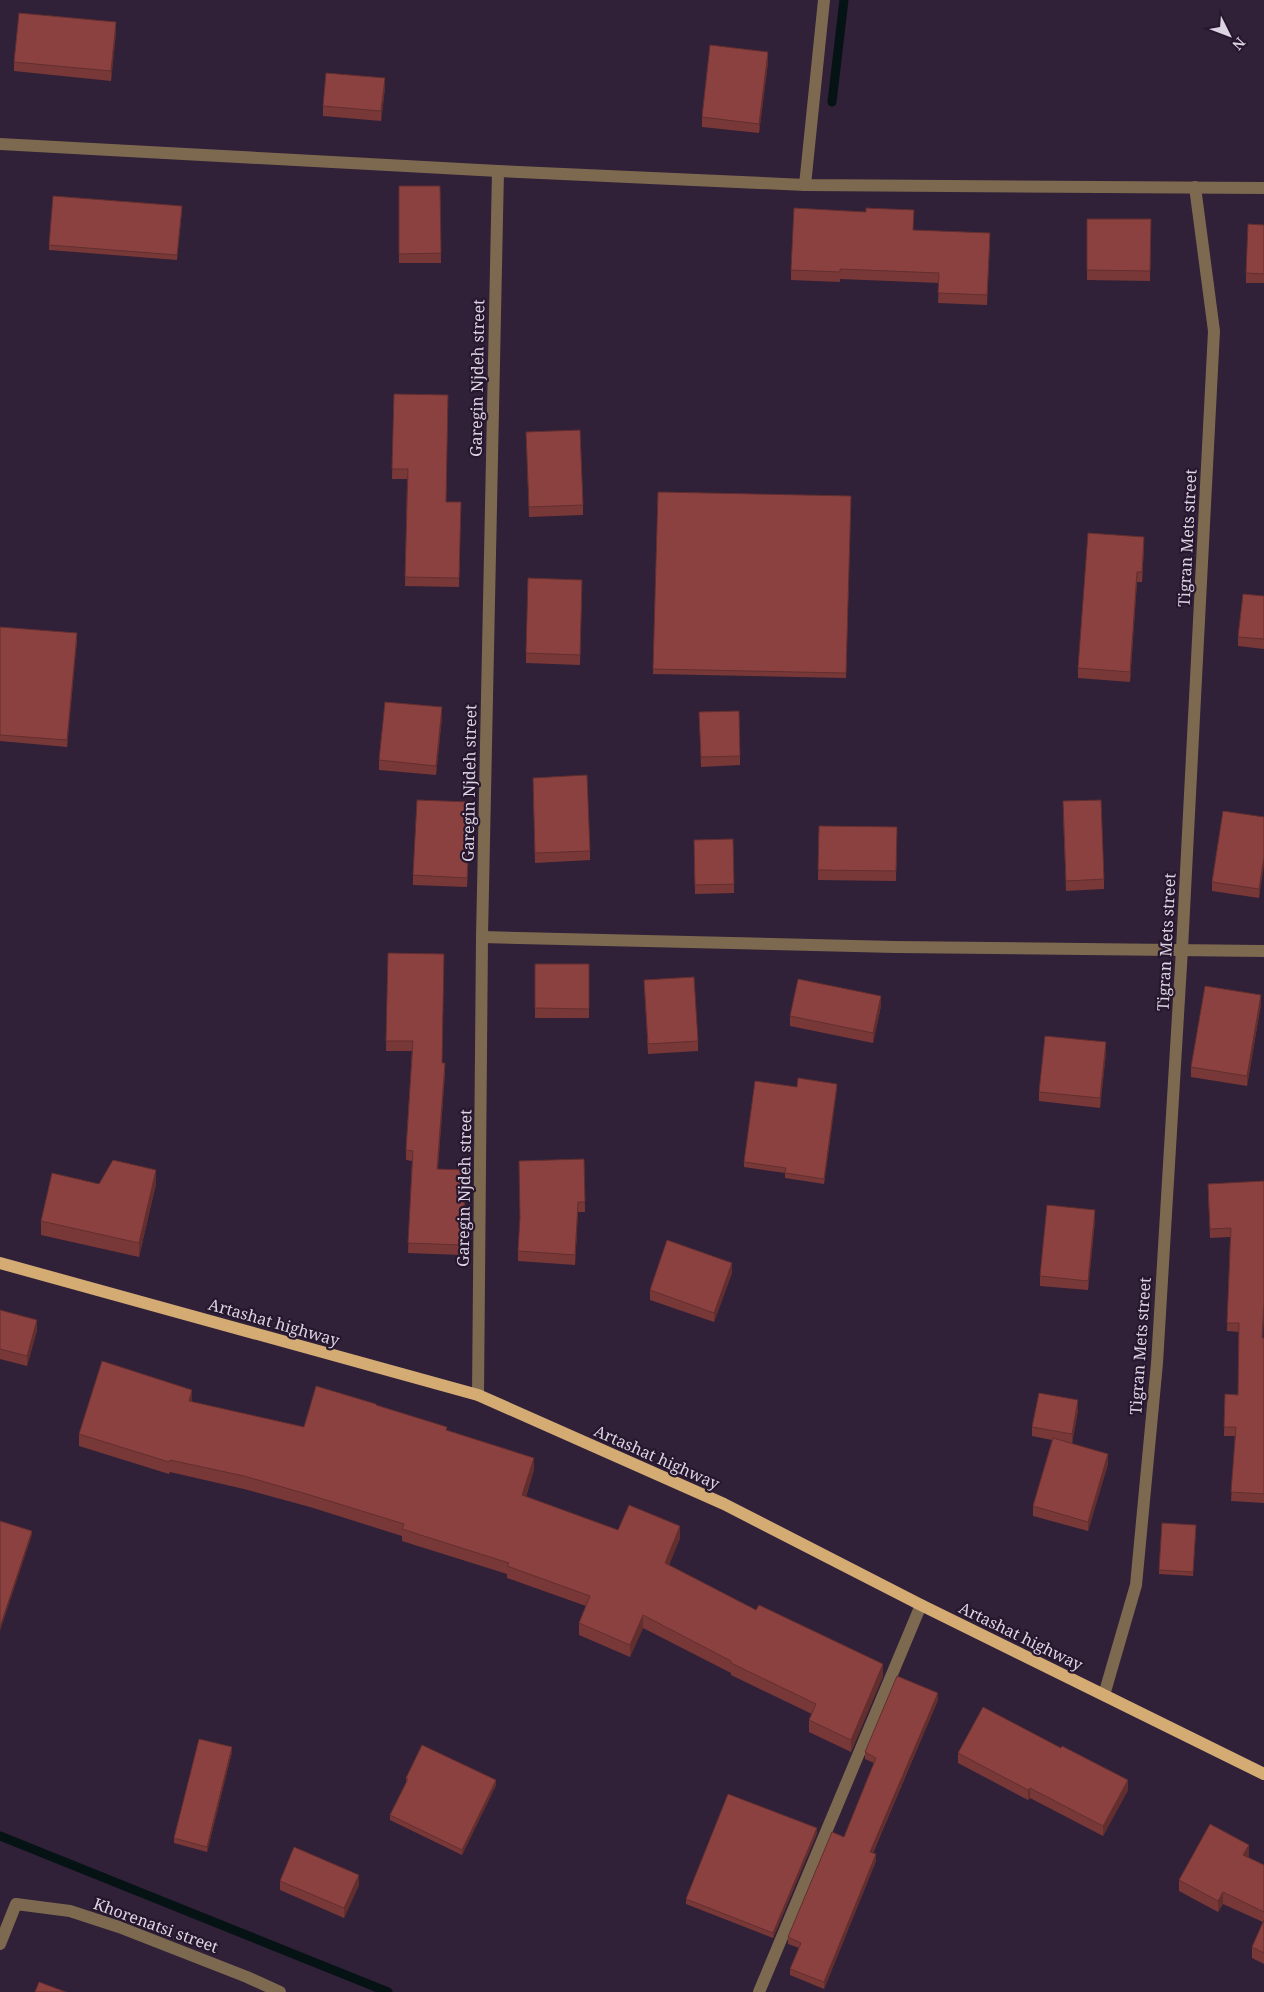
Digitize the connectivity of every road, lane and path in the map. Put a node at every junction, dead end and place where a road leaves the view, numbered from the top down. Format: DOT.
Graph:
graph roads {
  1 [pos="824,0"];
  2 [pos="0,144"];
  3 [pos="498,171"];
  4 [pos="805,185"];
  5 [pos="1195,187"];
  6 [pos="1264,188"];
  7 [pos="482,937"];
  8 [pos="1182,949"];
  9 [pos="1264,951"];
  10 [pos="0,1263"];
  11 [pos="478,1395"];
  12 [pos="920,1605"];
  13 [pos="1104,1695"];
  14 [pos="1264,1774"];
  15 [pos="0,1944"];
  16 [pos="280,1992"];
  17 [pos="759,1992"];
  1 -- 4 [label="street"];
  2 -- 3 [label="street"];
  3 -- 4 [label="street"];
  3 -- 7 [label="street, Garegin Njdeh street"];
  4 -- 5 [label="street"];
  5 -- 6 [label="street"];
  5 -- 8 [label="street, Tigran Mets street"];
  7 -- 8 [label="street"];
  7 -- 11 [label="street, Garegin Njdeh street"];
  8 -- 9 [label="street"];
  8 -- 13 [label="street, Tigran Mets street"];
  10 -- 11 [label="main road, Artashat highway"];
  11 -- 12 [label="main road, Artashat highway"];
  12 -- 13 [label="main road, Artashat highway"];
  12 -- 17 [label="street"];
  13 -- 14 [label="main road, Artashat highway"];
  15 -- 16 [label="street, Khorenatsi street"];
}
